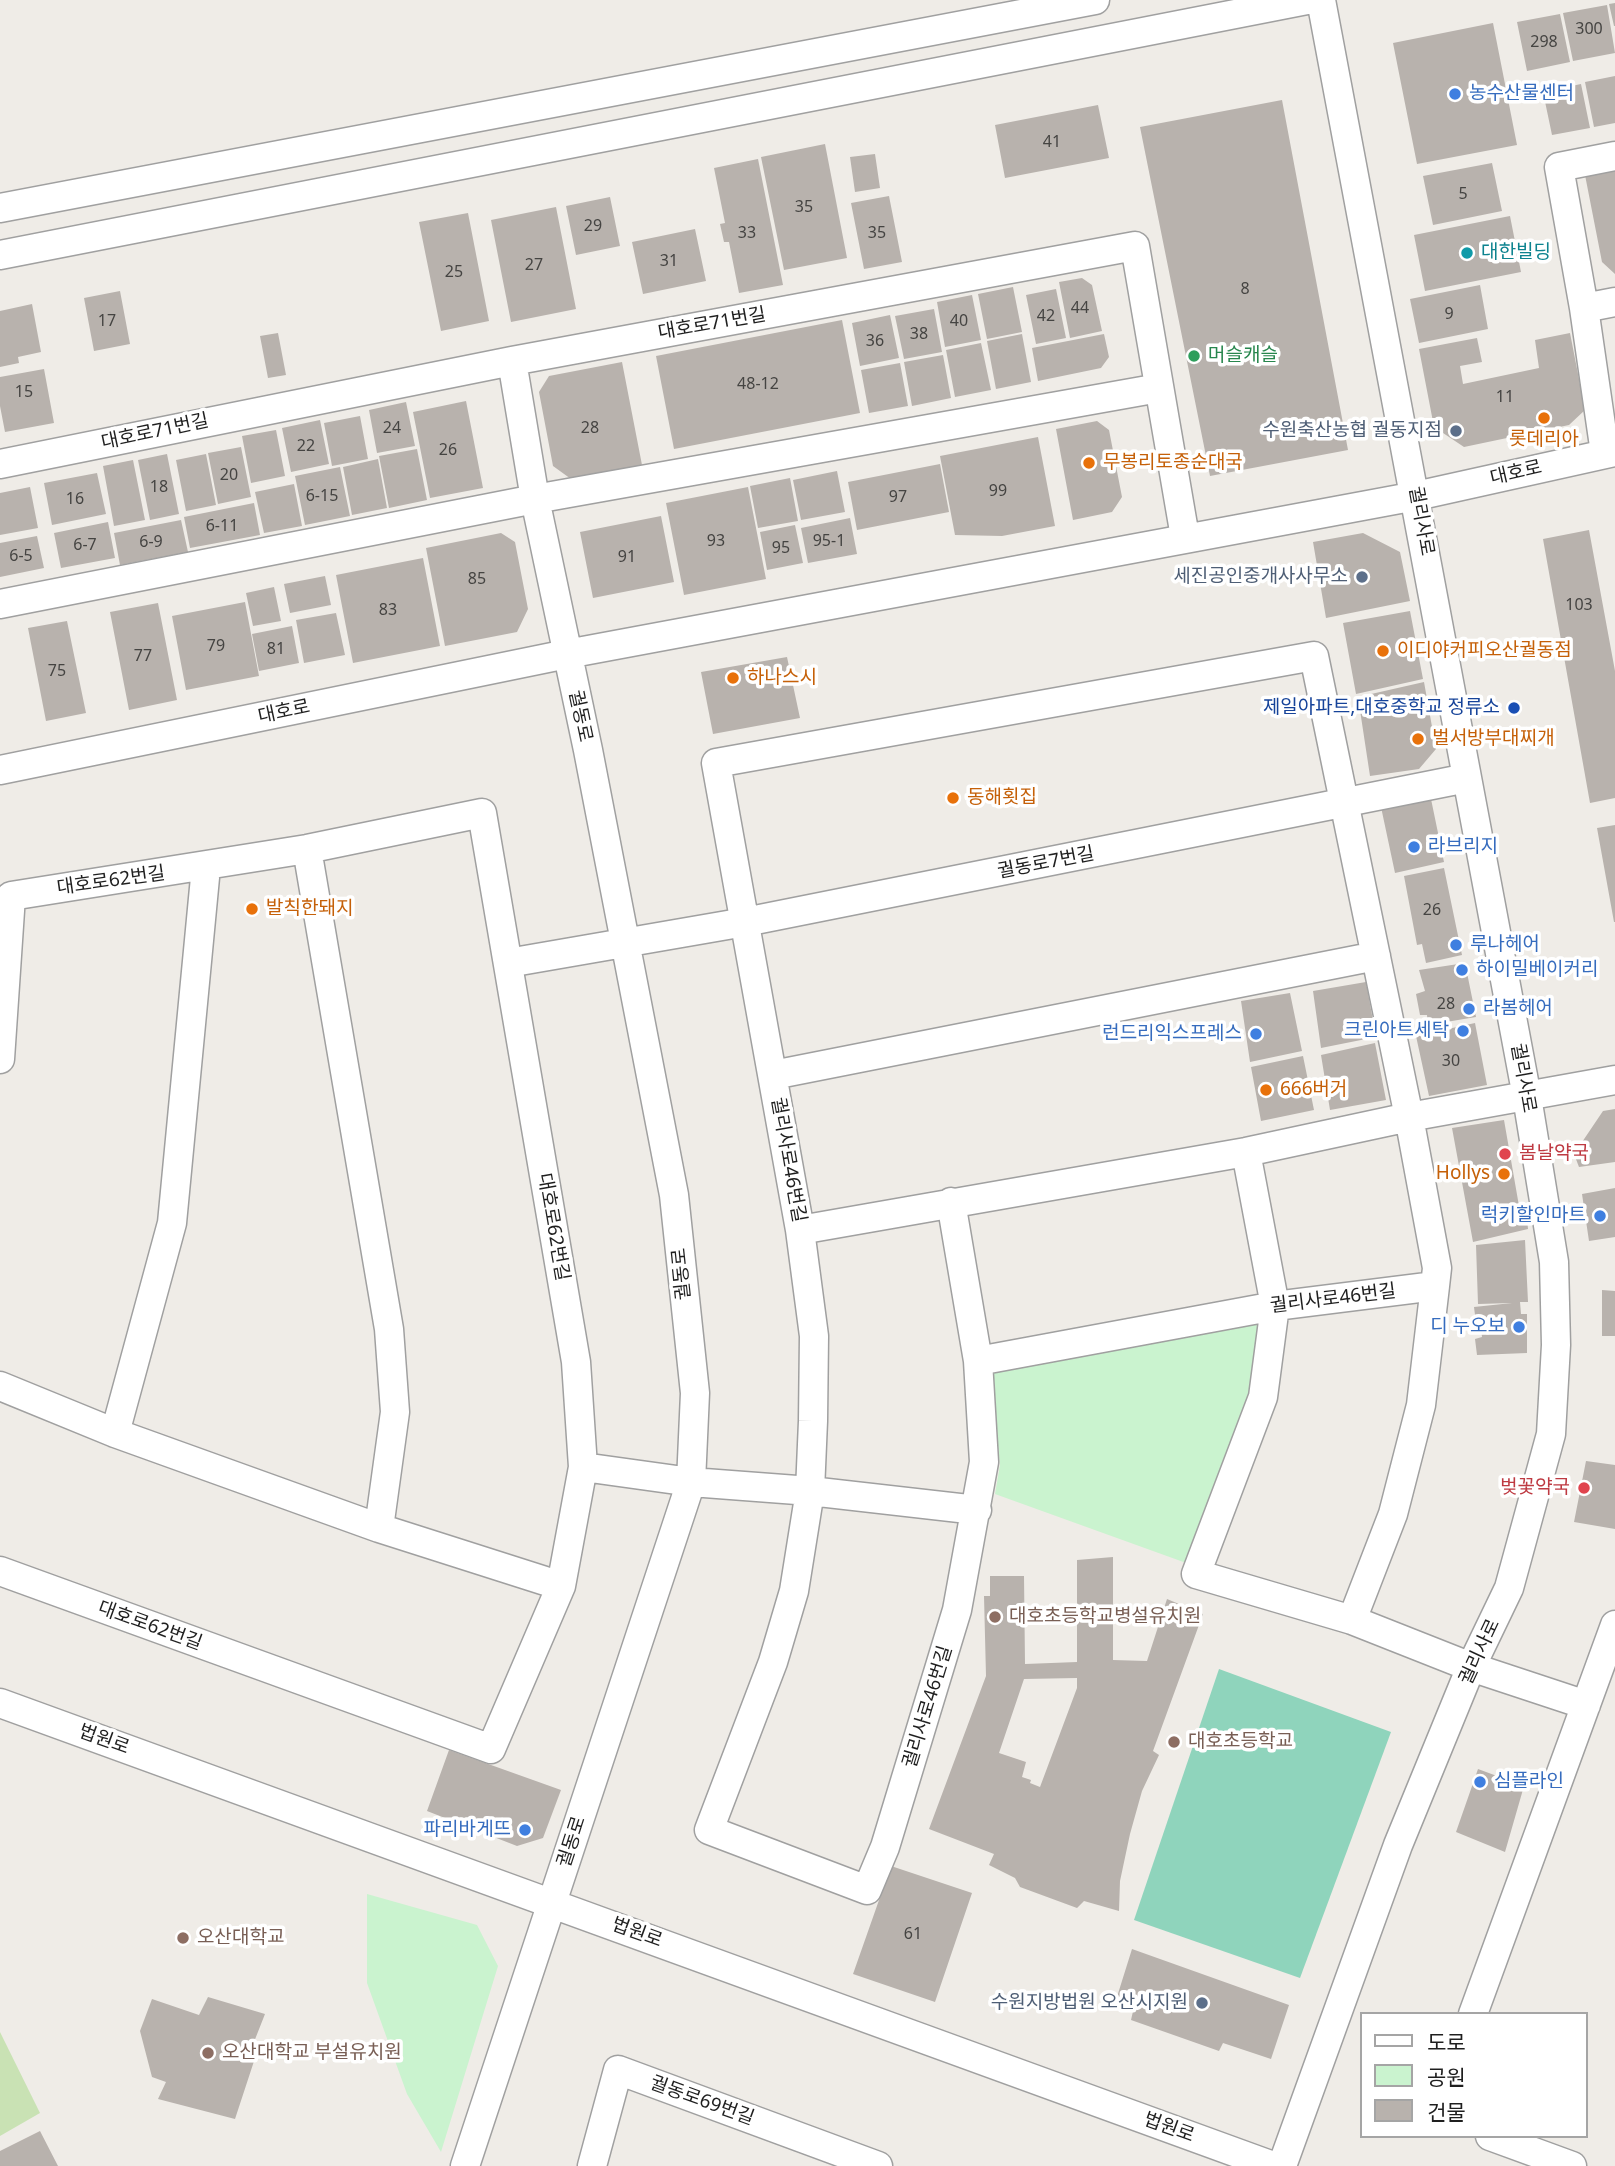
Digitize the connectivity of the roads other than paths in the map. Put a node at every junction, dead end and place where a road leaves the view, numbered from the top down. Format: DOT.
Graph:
graph roads {
  1 [pos="1095,0"];
  2 [pos="1307,0"];
  3 [pos="1321,0"];
  4 [pos="1615,156"];
  5 [pos="0,208"];
  6 [pos="0,255"];
  7 [pos="1615,302"];
  8 [pos="1584,308"];
  9 [pos="512,361"];
  10 [pos="1159,388"];
  11 [pos="1610,452"];
  12 [pos="0,464"];
  13 [pos="1416,496"];
  14 [pos="535,499"];
  15 [pos="1185,537"];
  16 [pos="0,604"];
  17 [pos="567,654"];
  18 [pos="0,770"];
  19 [pos="1467,778"];
  20 [pos="1345,804"];
  21 [pos="307,849"];
  22 [pos="206,867"];
  23 [pos="745,922"];
  24 [pos="624,944"];
  25 [pos="1376,956"];
  26 [pos="508,963"];
  27 [pos="0,1059"];
  28 [pos="773,1075"];
  29 [pos="1615,1080"];
  30 [pos="1527,1097"];
  31 [pos="1409,1117"];
  32 [pos="1246,1152"];
  33 [pos="951,1202"];
  34 [pos="800,1230"];
  35 [pos="1435,1286"];
  36 [pos="1275,1306"];
  37 [pos="978,1361"];
  38 [pos="0,1386"];
  39 [pos="115,1433"];
  40 [pos="583,1467"];
  41 [pos="691,1482"];
  42 [pos="810,1491"];
  43 [pos="977,1510"];
  44 [pos="379,1528"];
  45 [pos="0,1571"];
  46 [pos="561,1586"];
  47 [pos="1352,1620"];
  48 [pos="1615,1625"];
  49 [pos="1471,1667"];
  50 [pos="0,1703"];
  51 [pos="1586,1705"];
  52 [pos="553,1902"];
  53 [pos="1474,2012"];
  54 [pos="1495,2138"];
  55 [pos="465,2166"];
  56 [pos="592,2166"];
  57 [pos="878,2166"];
  58 [pos="1273,2166"];
  59 [pos="1282,2166"];
  60 [pos="1572,2166"];
  1 -- 5 [label="street"];
  2 -- 6 [label="street"];
  3 -- 13 [label="street, 궐리사로"];
  4 -- 8 [label="street"];
  7 -- 8 [label="street"];
  8 -- 11 [label="street"];
  9 -- 10 [label="street, 대호로71번길"];
  9 -- 12 [label="street, 대호로71번길"];
  9 -- 14 [label="street, 궐동로"];
  10 -- 14 [label="street"];
  10 -- 15 [label="street, 대호로71번길"];
  11 -- 13 [label="street, 대호로"];
  13 -- 15 [label="street, 대호로"];
  13 -- 19 [label="street, 궐리사로"];
  14 -- 16 [label="street"];
  14 -- 17 [label="street, 궐동로"];
  15 -- 17 [label="street, 대호로"];
  17 -- 18 [label="street, 대호로"];
  17 -- 24 [label="street, 궐동로"];
  19 -- 20 [label="street, 궐동로7번길"];
  19 -- 30 [label="street, 궐리사로"];
  20 -- 23 [label="street, 궐동로7번길"];
  20 -- 23 [label="street, 궐리사로46번길"];
  20 -- 25 [label="street"];
  21 -- 22 [label="street, 대호로62번길"];
  21 -- 26 [label="street, 대호로62번길"];
  21 -- 44 [label="street"];
  22 -- 27 [label="street, 대호로62번길"];
  22 -- 39 [label="street"];
  23 -- 24 [label="street, 궐동로7번길"];
  23 -- 28 [label="street, 궐리사로46번길"];
  24 -- 26 [label="street, 궐동로7번길"];
  24 -- 41 [label="street, 궐동로"];
  25 -- 28 [label="street"];
  25 -- 31 [label="street"];
  26 -- 40 [label="street, 대호로62번길"];
  28 -- 34 [label="street, 궐리사로46번길"];
  29 -- 30 [label="street"];
  30 -- 31 [label="street"];
  30 -- 49 [label="street, 궐리사로"];
  31 -- 32 [label="street"];
  31 -- 35 [label="street"];
  32 -- 33 [label="street"];
  32 -- 36 [label="street"];
  33 -- 34 [label="street"];
  33 -- 37 [label="street"];
  34 -- 42 [label="street, 궐리사로46번길"];
  35 -- 36 [label="street, 궐리사로46번길"];
  35 -- 47 [label="street"];
  36 -- 37 [label="street, 궐리사로46번길"];
  36 -- 47 [label="street"];
  37 -- 43 [label="street, 궐리사로46번길"];
  38 -- 39 [label="street"];
  39 -- 44 [label="street"];
  40 -- 41 [label="street"];
  40 -- 46 [label="street, 대호로62번길"];
  41 -- 42 [label="street"];
  41 -- 52 [label="street, 궐동로"];
  42 -- 43 [label="street"];
  42 -- 43 [label="street, 궐리사로46번길"];
  44 -- 46 [label="street"];
  45 -- 46 [label="street, 대호로62번길"];
  47 -- 49 [label="street"];
  48 -- 51 [label="street"];
  49 -- 51 [label="street"];
  49 -- 59 [label="street, 궐리사로"];
  50 -- 52 [label="street, 법원로"];
  51 -- 53 [label="street"];
  52 -- 55 [label="street, 궐동로"];
  52 -- 58 [label="street, 법원로"];
  54 -- 60 [label="street"];
  56 -- 57 [label="street, 궐동로69번길"];
}
